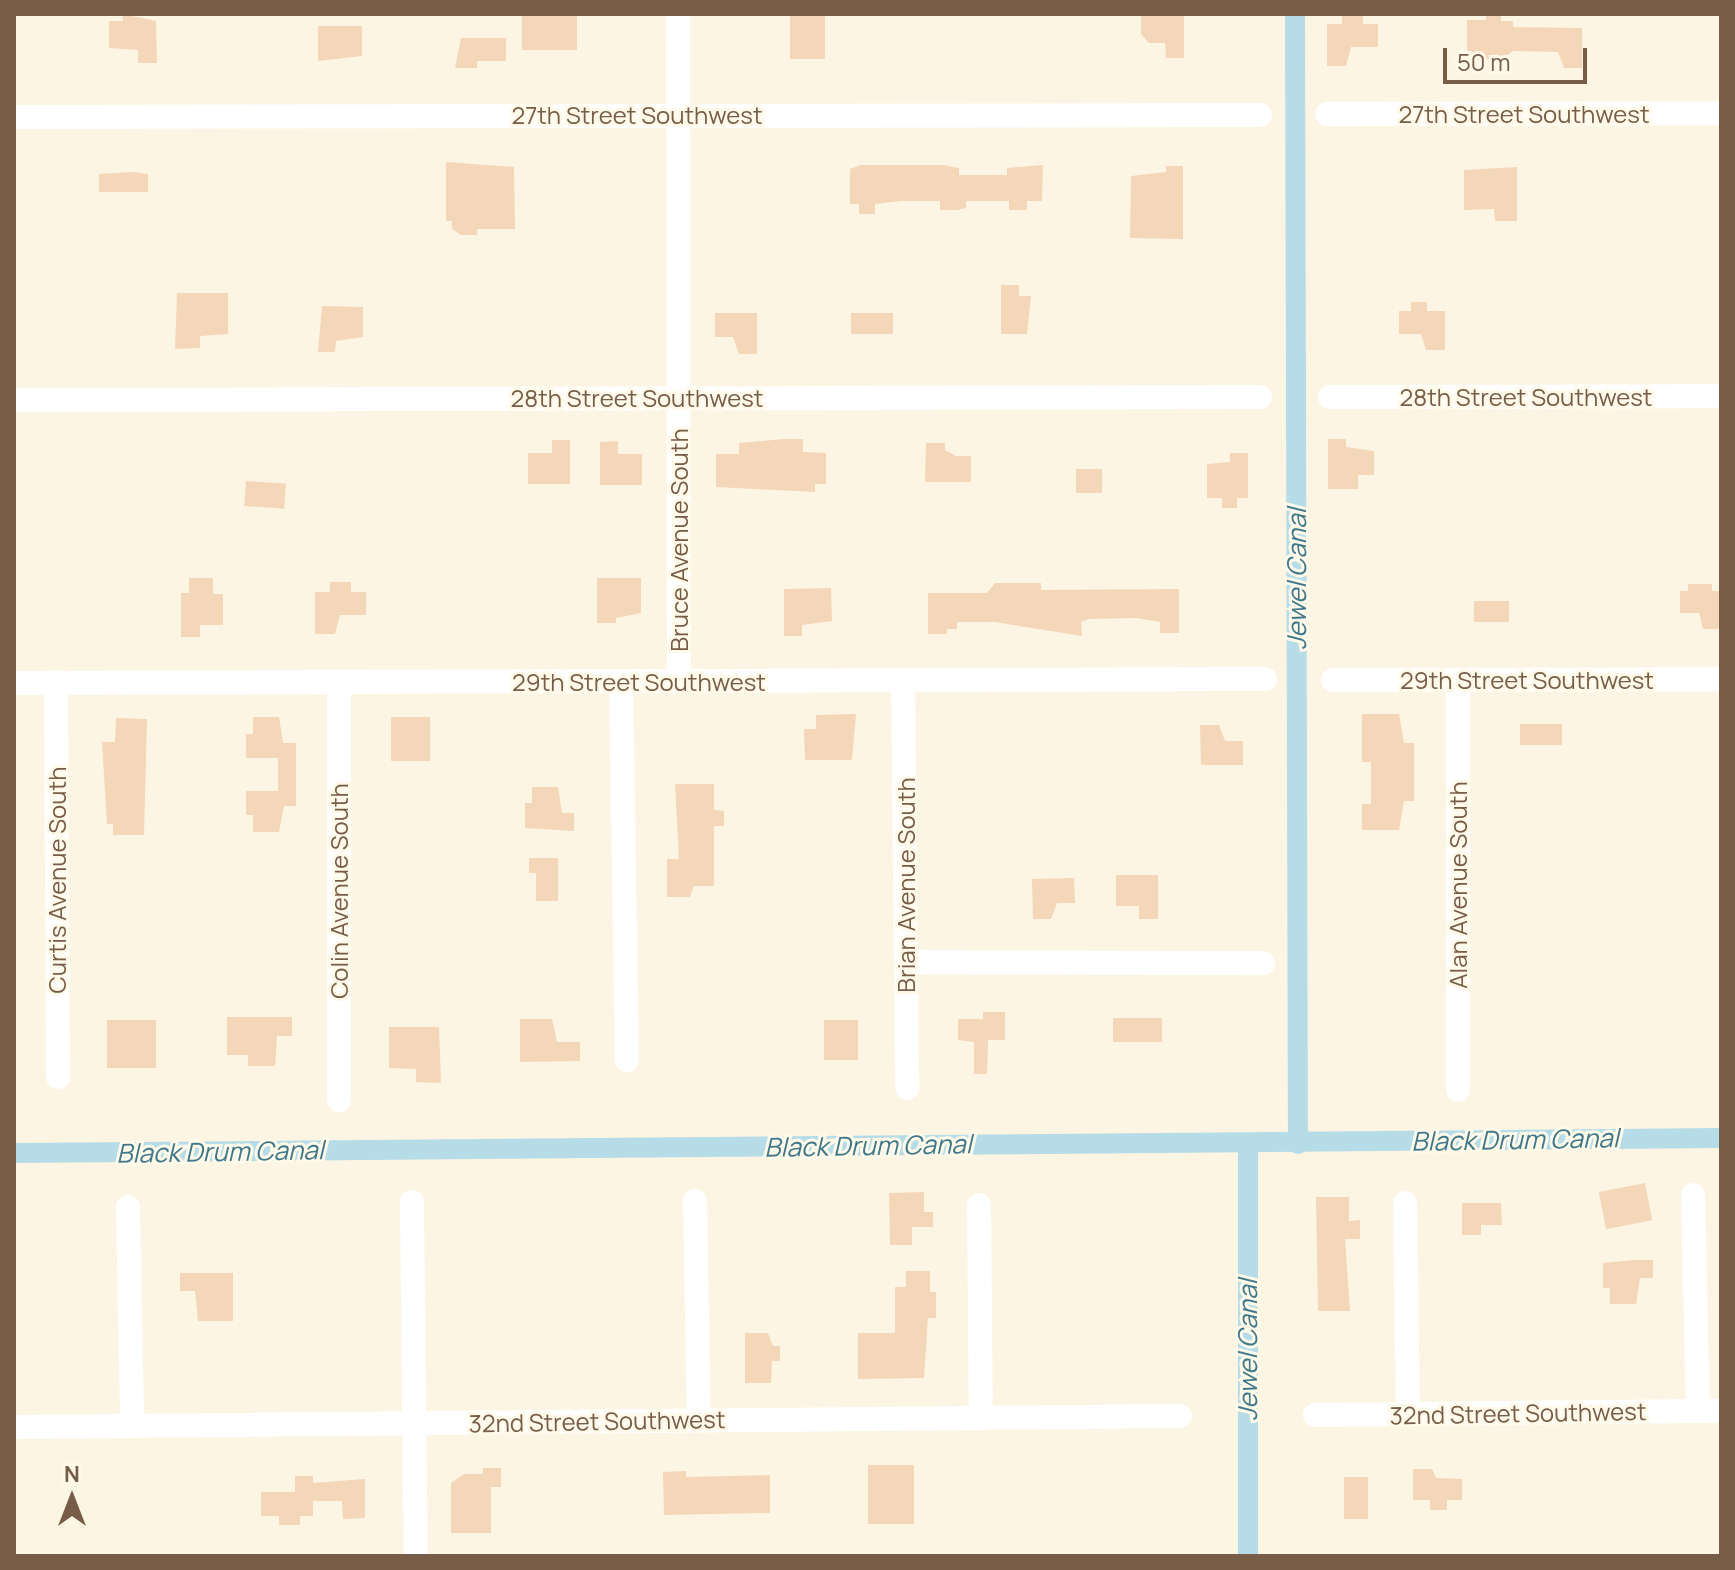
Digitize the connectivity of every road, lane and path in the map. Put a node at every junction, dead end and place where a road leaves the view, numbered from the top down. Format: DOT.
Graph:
graph roads {
  1 [pos="678,14"];
  2 [pos="1721,113"];
  3 [pos="1327,114"];
  4 [pos="677,115"];
  5 [pos="1260,115"];
  6 [pos="14,117"];
  7 [pos="1721,396"];
  8 [pos="679,397"];
  9 [pos="1260,397"];
  10 [pos="1330,397"];
  11 [pos="14,400"];
  12 [pos="1265,679"];
  13 [pos="1721,679"];
  14 [pos="1333,680"];
  15 [pos="1458,680"];
  16 [pos="903,681"];
  17 [pos="56,682"];
  18 [pos="339,682"];
  19 [pos="621,682"];
  20 [pos="679,682"];
  21 [pos="14,683"];
  22 [pos="907,962"];
  23 [pos="1263,963"];
  24 [pos="627,1060"];
  25 [pos="58,1077"];
  26 [pos="907,1088"];
  27 [pos="1458,1090"];
  28 [pos="339,1100"];
  29 [pos="1693,1195"];
  30 [pos="695,1201"];
  31 [pos="412,1202"];
  32 [pos="1405,1203"];
  33 [pos="979,1205"];
  34 [pos="128,1207"];
  35 [pos="1709,1411"];
  36 [pos="1315,1415"];
  37 [pos="1408,1415"];
  38 [pos="1180,1416"];
  39 [pos="981,1418"];
  40 [pos="699,1420"];
  41 [pos="416,1423"];
  42 [pos="132,1425"];
  43 [pos="14,1427"];
  44 [pos="416,1556"];
  1 -- 4 [label="street, Bruce Avenue South"];
  2 -- 3 [label="street, 27th Street Southwest"];
  4 -- 5 [label="street, 27th Street Southwest"];
  4 -- 6 [label="street, 27th Street Southwest"];
  4 -- 8 [label="street, Bruce Avenue South"];
  7 -- 10 [label="street, 28th Street Southwest"];
  8 -- 9 [label="street, 28th Street Southwest"];
  8 -- 11 [label="street, 28th Street Southwest"];
  8 -- 20 [label="street, Bruce Avenue South"];
  12 -- 16 [label="street, 29th Street Southwest"];
  13 -- 15 [label="street, 29th Street Southwest"];
  14 -- 15 [label="street, 29th Street Southwest"];
  15 -- 27 [label="street, Alan Avenue South"];
  16 -- 20 [label="street, 29th Street Southwest"];
  16 -- 22 [label="street, Brian Avenue South"];
  17 -- 18 [label="street, 29th Street Southwest"];
  17 -- 21 [label="street, 29th Street Southwest"];
  17 -- 25 [label="street, Curtis Avenue South"];
  18 -- 19 [label="street, 29th Street Southwest"];
  18 -- 28 [label="street, Colin Avenue South"];
  19 -- 20 [label="street, 29th Street Southwest"];
  19 -- 24 [label="street"];
  22 -- 23 [label="street"];
  22 -- 26 [label="street, Brian Avenue South"];
  29 -- 35 [label="street"];
  30 -- 40 [label="street"];
  31 -- 41 [label="street"];
  32 -- 37 [label="street"];
  33 -- 39 [label="street"];
  34 -- 42 [label="street"];
  35 -- 37 [label="street, 32nd Street Southwest"];
  36 -- 37 [label="street, 32nd Street Southwest"];
  38 -- 39 [label="street, 32nd Street Southwest"];
  39 -- 40 [label="street, 32nd Street Southwest"];
  40 -- 41 [label="street, 32nd Street Southwest"];
  41 -- 42 [label="street, 32nd Street Southwest"];
  41 -- 44 [label="street"];
  42 -- 43 [label="street, 32nd Street Southwest"];
}
